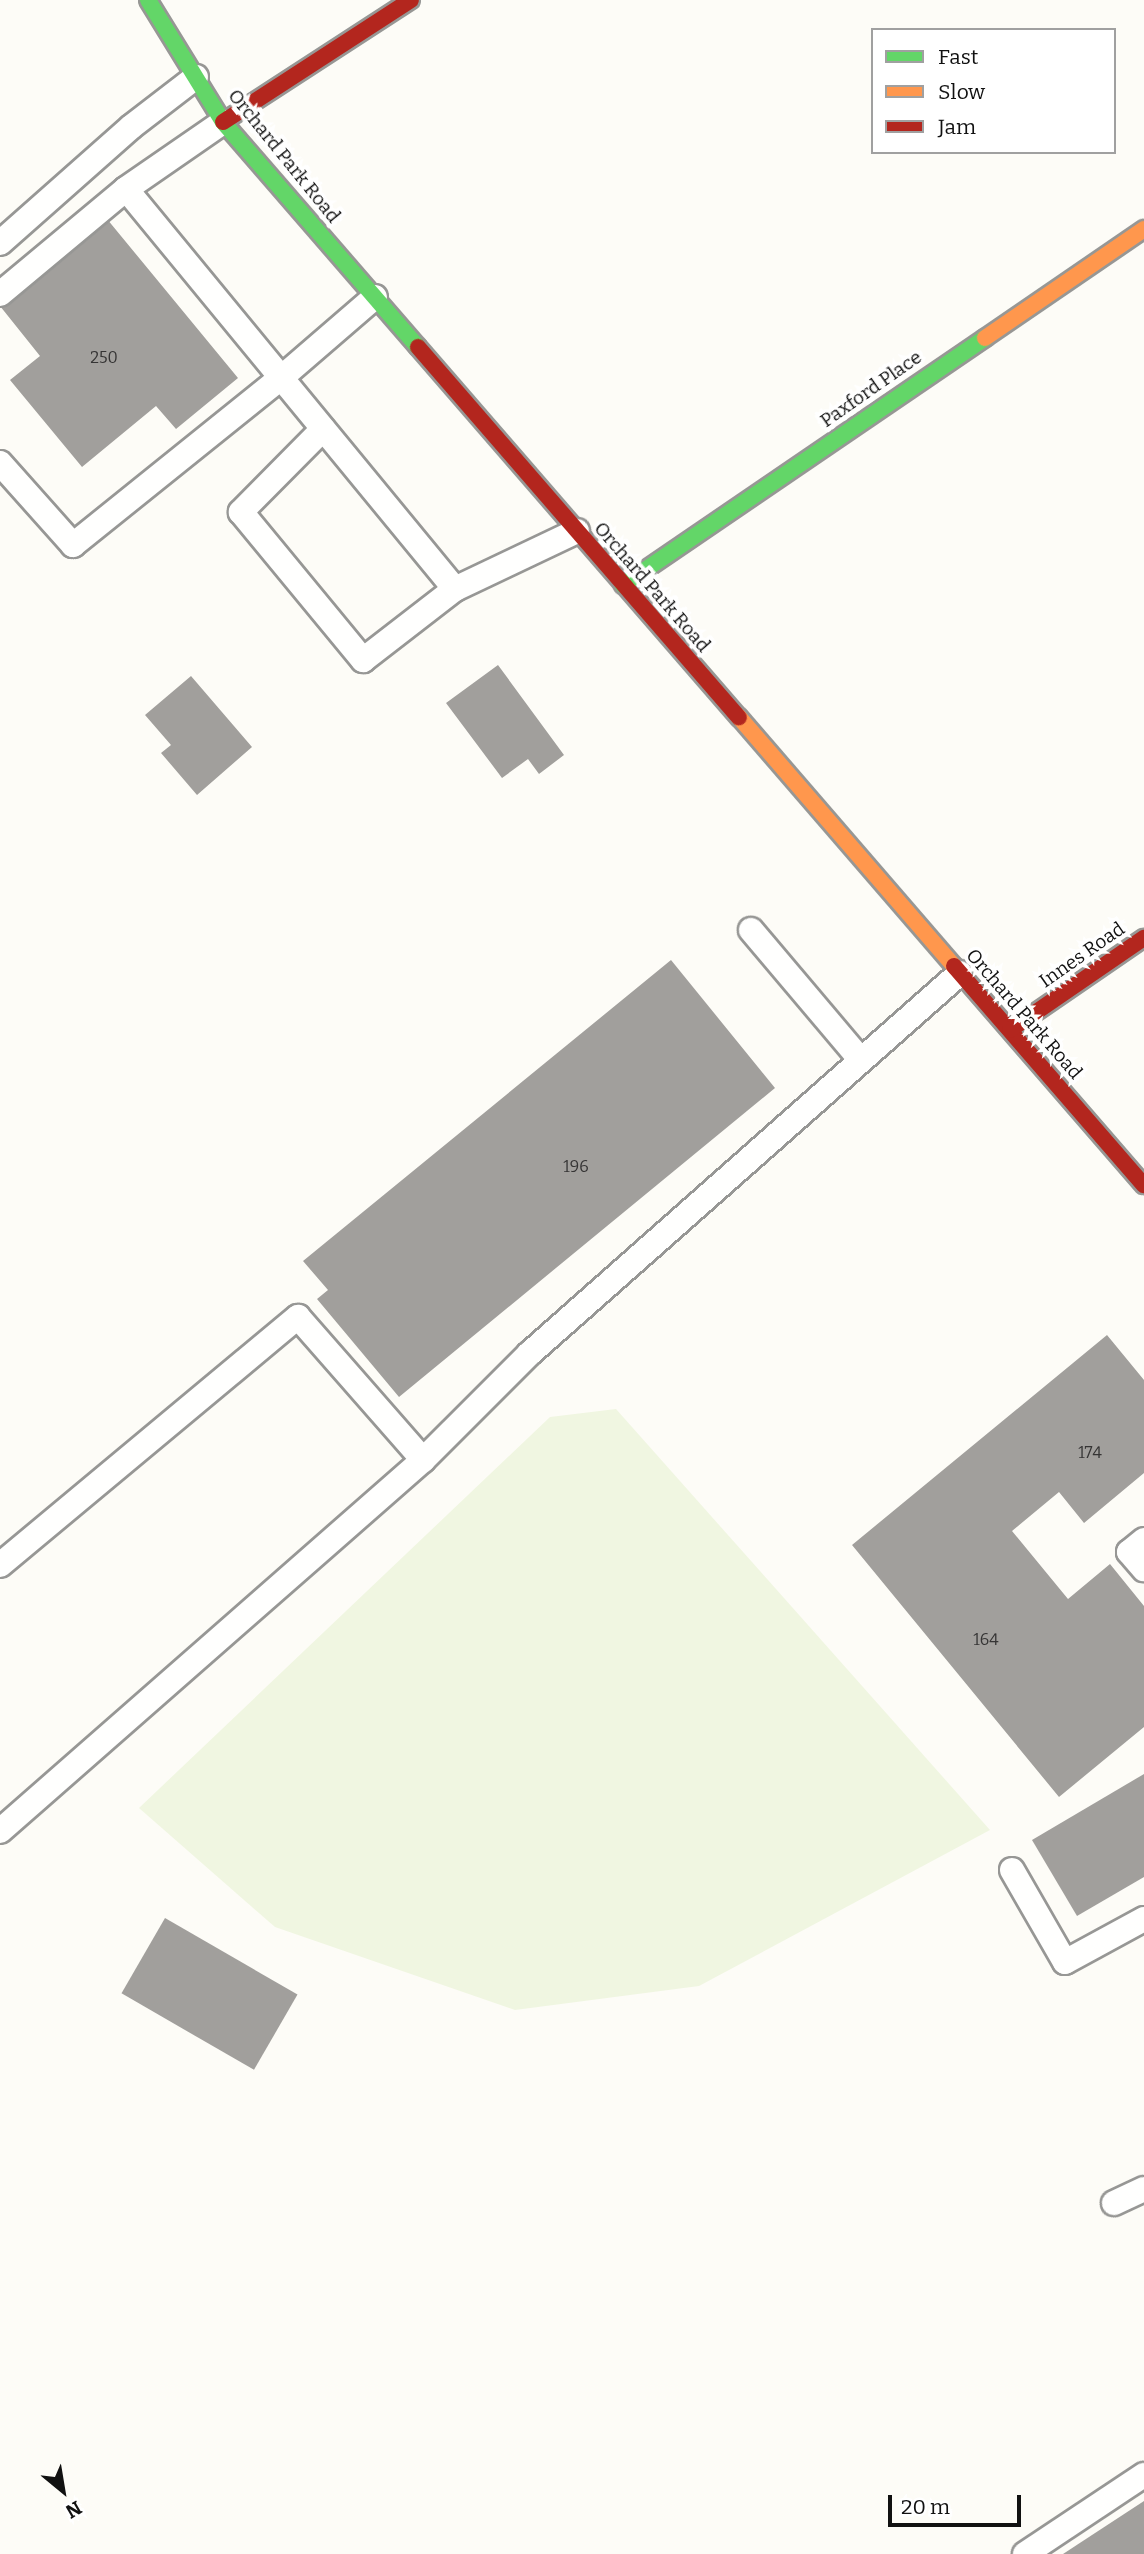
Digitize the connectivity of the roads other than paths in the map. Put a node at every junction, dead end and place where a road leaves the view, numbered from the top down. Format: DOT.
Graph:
graph roads {
  1 [pos="148,0"];
  2 [pos="411,0"];
  3 [pos="196,77"];
  4 [pos="223,122"];
  5 [pos="126,189"];
  6 [pos="1144,229"];
  7 [pos="0,243"];
  8 [pos="0,293"];
  9 [pos="375,298"];
  10 [pos="281,378"];
  11 [pos="323,429"];
  12 [pos="0,463"];
  13 [pos="577,531"];
  14 [pos="623,585"];
  15 [pos="455,589"];
  16 [pos="751,930"];
  17 [pos="1144,938"];
  18 [pos="960,973"];
  19 [pos="1010,1030"];
  20 [pos="860,1060"];
  21 [pos="1144,1185"];
  22 [pos="423,1460"];
  23 [pos="1144,1540"];
  24 [pos="0,1565"];
  25 [pos="1144,1569"];
  26 [pos="0,1831"];
  27 [pos="1012,1870"];
  28 [pos="1144,1919"];
  29 [pos="1144,2189"];
  30 [pos="1114,2203"];
  31 [pos="1144,2475"];
  32 [pos="1025,2554"];
  1 -- 3 [label="main road, Orchard Park Road"];
  2 -- 4 [label="main road"];
  3 -- 4 [label="main road, Orchard Park Road"];
  3 -- 7 [label="lane"];
  4 -- 5 [label="lane"];
  4 -- 9 [label="main road, Orchard Park Road"];
  5 -- 8 [label="lane"];
  5 -- 10 [label="lane"];
  6 -- 14 [label="main road, Paxford Place"];
  9 -- 10 [label="lane"];
  9 -- 13 [label="main road, Orchard Park Road"];
  10 -- 11 [label="lane"];
  10 -- 12 [label="lane"];
  11 -- 15 [label="lane"];
  11 -- 15 [label="lane"];
  13 -- 14 [label="main road, Orchard Park Road"];
  13 -- 15 [label="lane"];
  14 -- 18 [label="main road, Orchard Park Road"];
  16 -- 20 [label="lane"];
  17 -- 19 [label="main road, Innes Road"];
  18 -- 19 [label="main road, Orchard Park Road"];
  18 -- 20 [label="lane"];
  19 -- 21 [label="main road, Orchard Park Road"];
  20 -- 22 [label="lane"];
  22 -- 24 [label="lane"];
  22 -- 26 [label="lane"];
  23 -- 25 [label="lane"];
  27 -- 28 [label="lane"];
  29 -- 30 [label="lane"];
  31 -- 32 [label="lane"];
}
